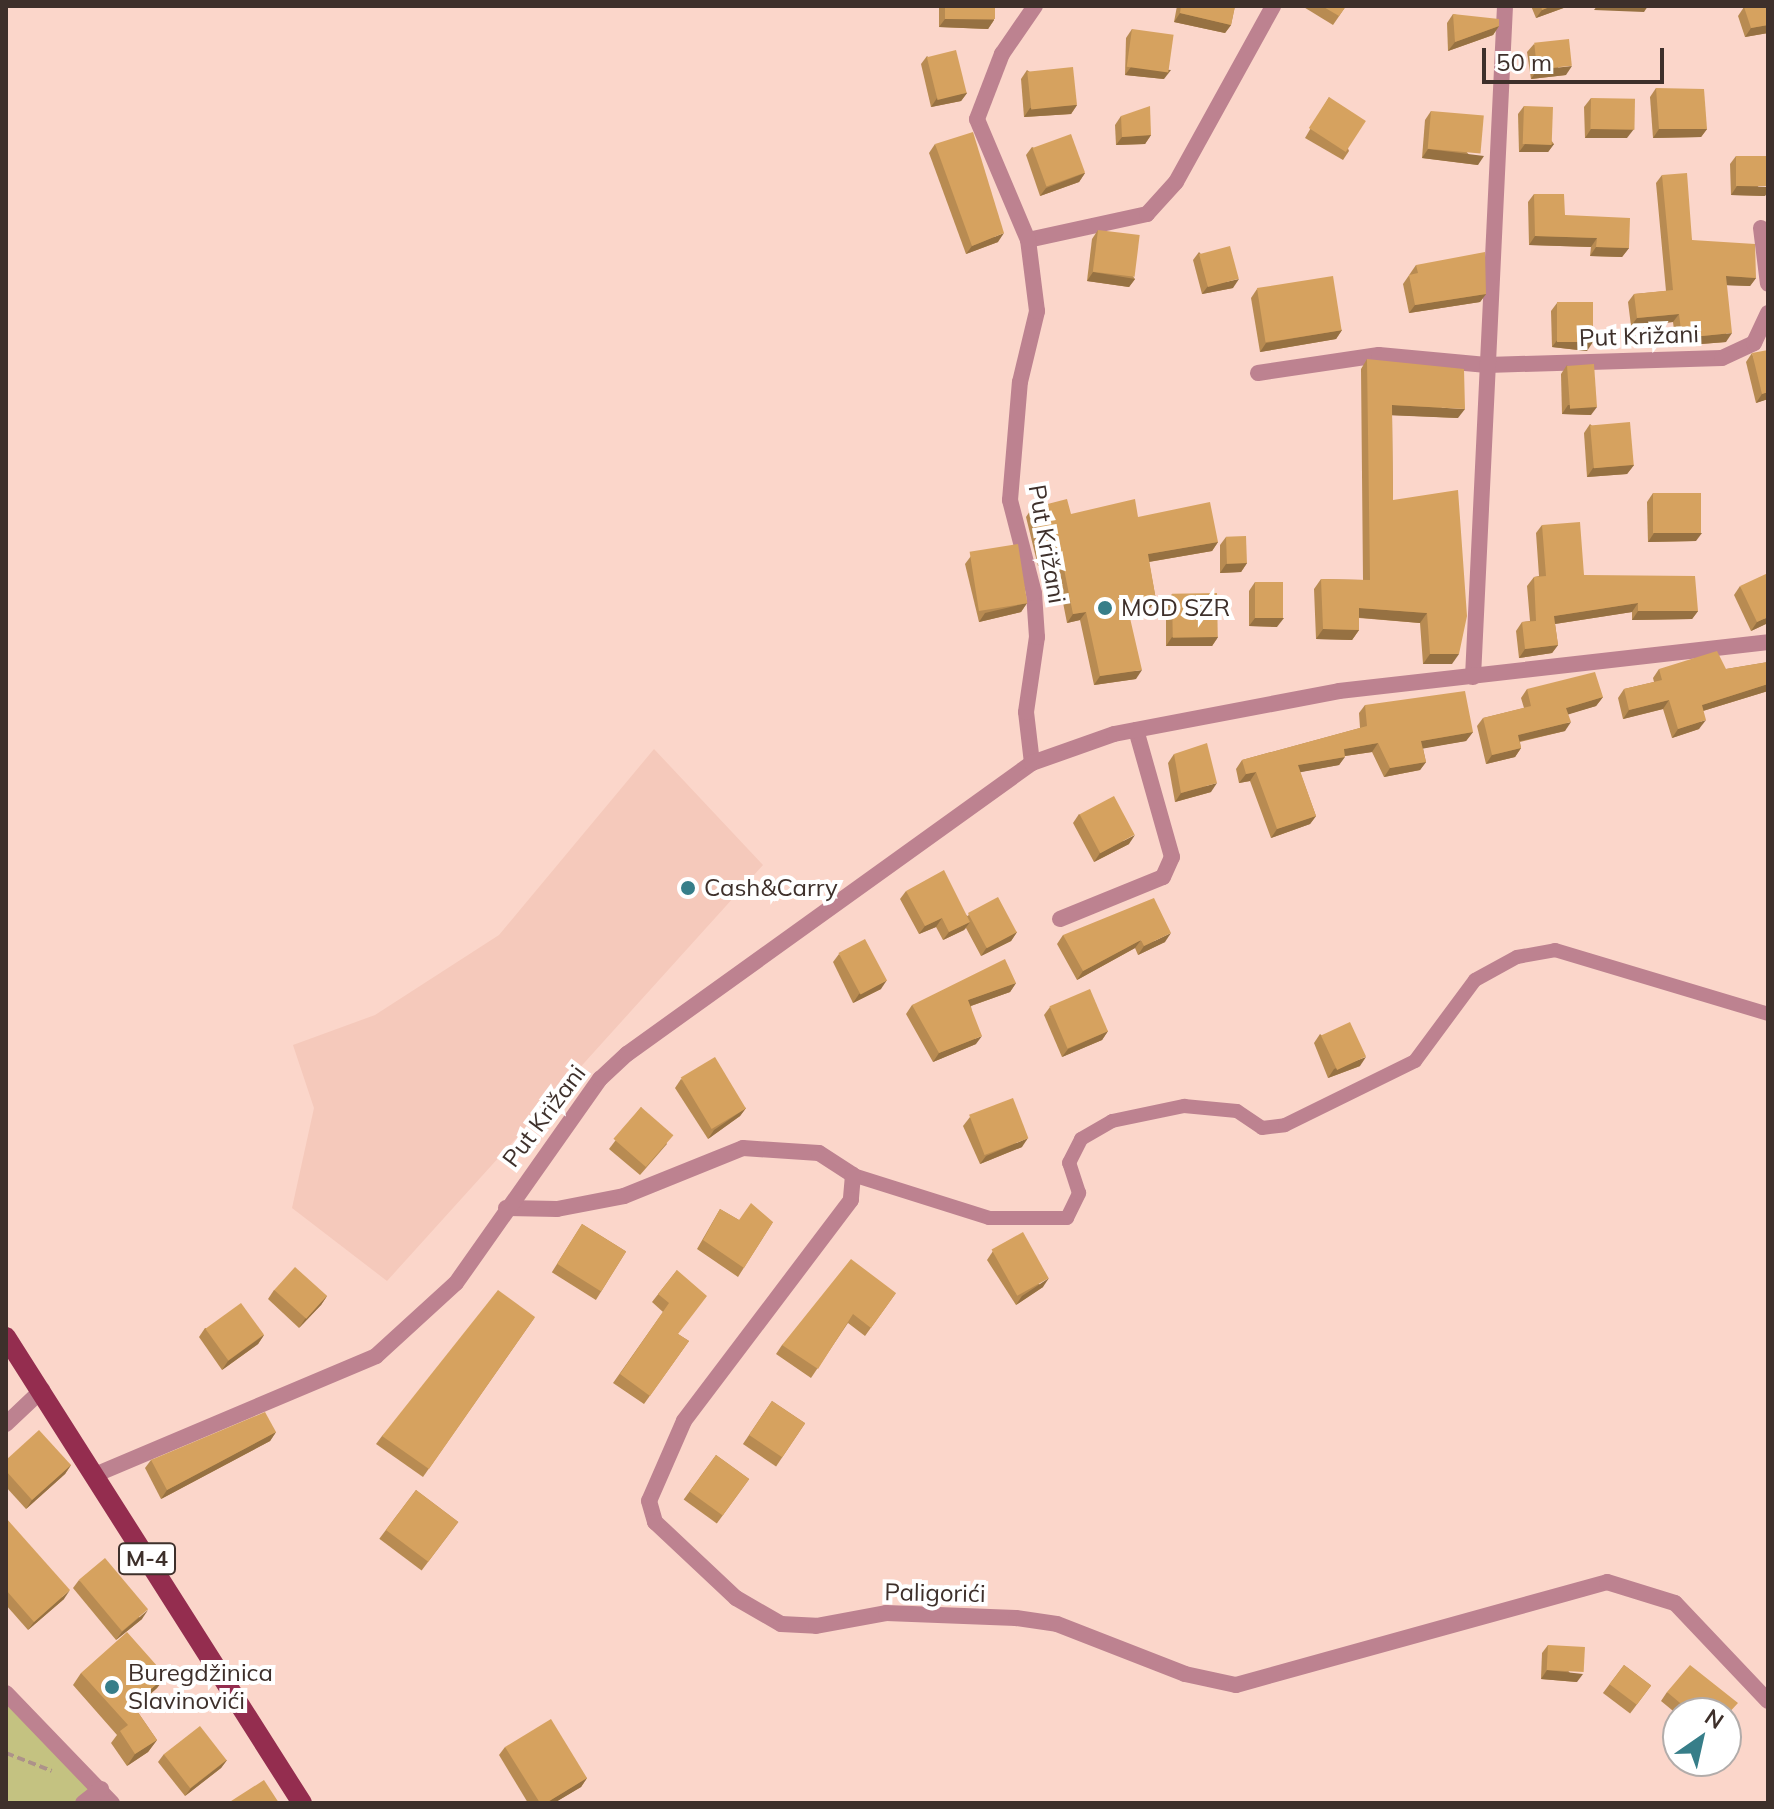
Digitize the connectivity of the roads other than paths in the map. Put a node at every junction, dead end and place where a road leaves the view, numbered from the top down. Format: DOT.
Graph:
graph roads {
  1 [pos="1034,6"];
  2 [pos="1273,6"];
  3 [pos="1505,6"];
  4 [pos="1761,228"];
  5 [pos="1028,240"];
  6 [pos="1768,284"];
  7 [pos="1768,313"];
  8 [pos="1487,365"];
  9 [pos="1258,373"];
  10 [pos="1768,642"];
  11 [pos="1473,677"];
  12 [pos="1136,730"];
  13 [pos="1032,763"];
  14 [pos="1060,919"];
  15 [pos="1768,1014"];
  16 [pos="853,1175"];
  17 [pos="506,1208"];
  18 [pos="6,1337"];
  19 [pos="42,1390"];
  20 [pos="6,1424"];
  21 [pos="97,1474"];
  22 [pos="6,1693"];
  23 [pos="1768,1701"];
  24 [pos="101,1789"];
  25 [pos="83,1803"];
  26 [pos="112,1803"];
  27 [pos="302,1803"];
  1 -- 5 [label="street, Put Križani"];
  2 -- 5 [label="street"];
  3 -- 8 [label="street"];
  4 -- 6 [label="street"];
  5 -- 13 [label="street, Put Križani"];
  7 -- 8 [label="street, Put Križani"];
  8 -- 9 [label="street, Put Križani"];
  8 -- 11 [label="street"];
  10 -- 11 [label="street, Put Križani"];
  11 -- 12 [label="street, Put Križani"];
  12 -- 13 [label="street, Put Križani"];
  12 -- 14 [label="street"];
  13 -- 17 [label="street, Put Križani"];
  15 -- 16 [label="lane"];
  16 -- 17 [label="street"];
  16 -- 23 [label="street, Paligorići"];
  17 -- 21 [label="street, Put Križani"];
  18 -- 19 [label="main road, M-4"];
  19 -- 20 [label="street"];
  19 -- 21 [label="main road, M-4"];
  21 -- 27 [label="main road, M-4"];
  22 -- 24 [label="street"];
  24 -- 25 [label="street"];
  24 -- 26 [label="street"];
}
